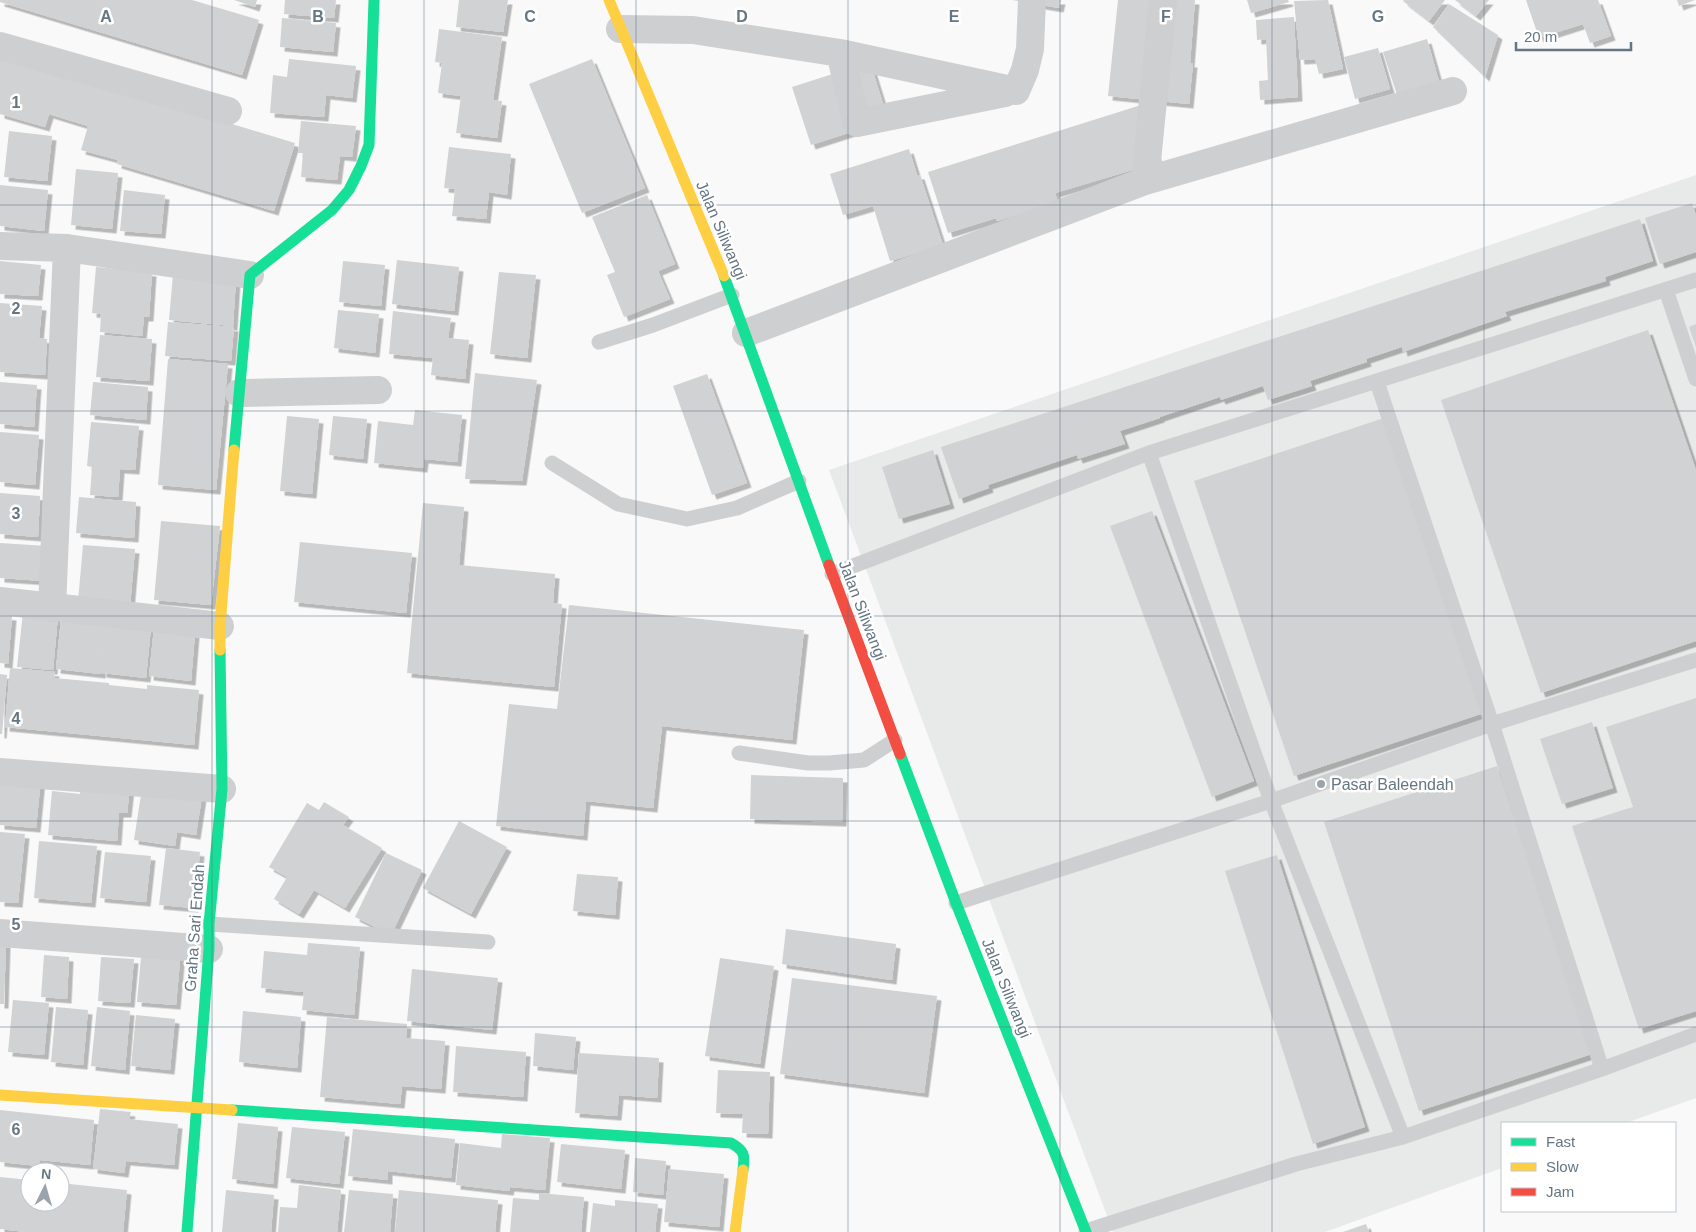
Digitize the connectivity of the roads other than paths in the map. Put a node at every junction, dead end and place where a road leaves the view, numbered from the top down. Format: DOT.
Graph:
graph roads {
  1 [pos="374,0"];
  2 [pos="609,0"];
  3 [pos="1032,0"];
  4 [pos="1163,0"];
  5 [pos="620,28"];
  6 [pos="0,46"];
  7 [pos="840,54"];
  8 [pos="1016,90"];
  9 [pos="1453,90"];
  10 [pos="228,111"];
  11 [pos="1145,181"];
  12 [pos="0,246"];
  13 [pos="67,248"];
  14 [pos="250,275"];
  15 [pos="1696,280"];
  16 [pos="1666,290"];
  17 [pos="732,294"];
  18 [pos="746,333"];
  19 [pos="599,342"];
  20 [pos="1696,379"];
  21 [pos="1377,382"];
  22 [pos="378,390"];
  23 [pos="239,393"];
  24 [pos="1149,453"];
  25 [pos="552,463"];
  26 [pos="799,481"];
  27 [pos="832,574"];
  28 [pos="0,601"];
  29 [pos="52,608"];
  30 [pos="220,626"];
  31 [pos="1696,660"];
  32 [pos="1492,724"];
  33 [pos="895,740"];
  34 [pos="739,753"];
  35 [pos="0,772"];
  36 [pos="222,789"];
  37 [pos="1271,801"];
  38 [pos="956,903"];
  39 [pos="0,933"];
  40 [pos="209,937"];
  41 [pos="488,942"];
  42 [pos="1696,1034"];
  43 [pos="1602,1069"];
  44 [pos="0,1095"];
  45 [pos="198,1106"];
  46 [pos="1403,1136"];
  47 [pos="187,1232"];
  48 [pos="735,1232"];
  49 [pos="1086,1232"];
  1 -- 14 [label="street"];
  2 -- 5 [label="street, Jalan Siliwangi"];
  3 -- 8 [label="street"];
  4 -- 11 [label="street"];
  5 -- 7 [label="street"];
  5 -- 17 [label="street, Jalan Siliwangi"];
  6 -- 10 [label="street"];
  7 -- 8 [label="street"];
  7 -- 8 [label="street"];
  9 -- 11 [label="street"];
  11 -- 18 [label="street"];
  12 -- 13 [label="street"];
  13 -- 14 [label="street"];
  13 -- 29 [label="street"];
  14 -- 23 [label="street, Graha Sari Endah"];
  15 -- 16 [label="lane"];
  16 -- 20 [label="lane"];
  16 -- 21 [label="lane"];
  17 -- 18 [label="street, Jalan Siliwangi"];
  17 -- 19 [label="lane"];
  18 -- 26 [label="street, Jalan Siliwangi"];
  21 -- 24 [label="lane"];
  21 -- 32 [label="lane"];
  22 -- 23 [label="street"];
  23 -- 30 [label="street, Graha Sari Endah"];
  24 -- 27 [label="lane"];
  24 -- 37 [label="lane"];
  25 -- 26 [label="lane"];
  26 -- 27 [label="street, Jalan Siliwangi"];
  27 -- 33 [label="street, Jalan Siliwangi"];
  28 -- 29 [label="street"];
  29 -- 30 [label="street"];
  30 -- 36 [label="street, Graha Sari Endah"];
  31 -- 32 [label="lane"];
  32 -- 37 [label="lane"];
  32 -- 43 [label="lane"];
  33 -- 34 [label="lane"];
  33 -- 38 [label="street, Jalan Siliwangi"];
  35 -- 36 [label="street"];
  36 -- 40 [label="street, Graha Sari Endah"];
  37 -- 38 [label="lane"];
  37 -- 46 [label="lane"];
  38 -- 49 [label="street, Jalan Siliwangi"];
  39 -- 40 [label="street"];
  40 -- 41 [label="lane"];
  40 -- 45 [label="street, Graha Sari Endah"];
  42 -- 43 [label="lane"];
  43 -- 46 [label="lane"];
  44 -- 45 [label="street"];
  45 -- 47 [label="street, Graha Sari Endah"];
  45 -- 48 [label="street"];
  46 -- 49 [label="lane"];
}
